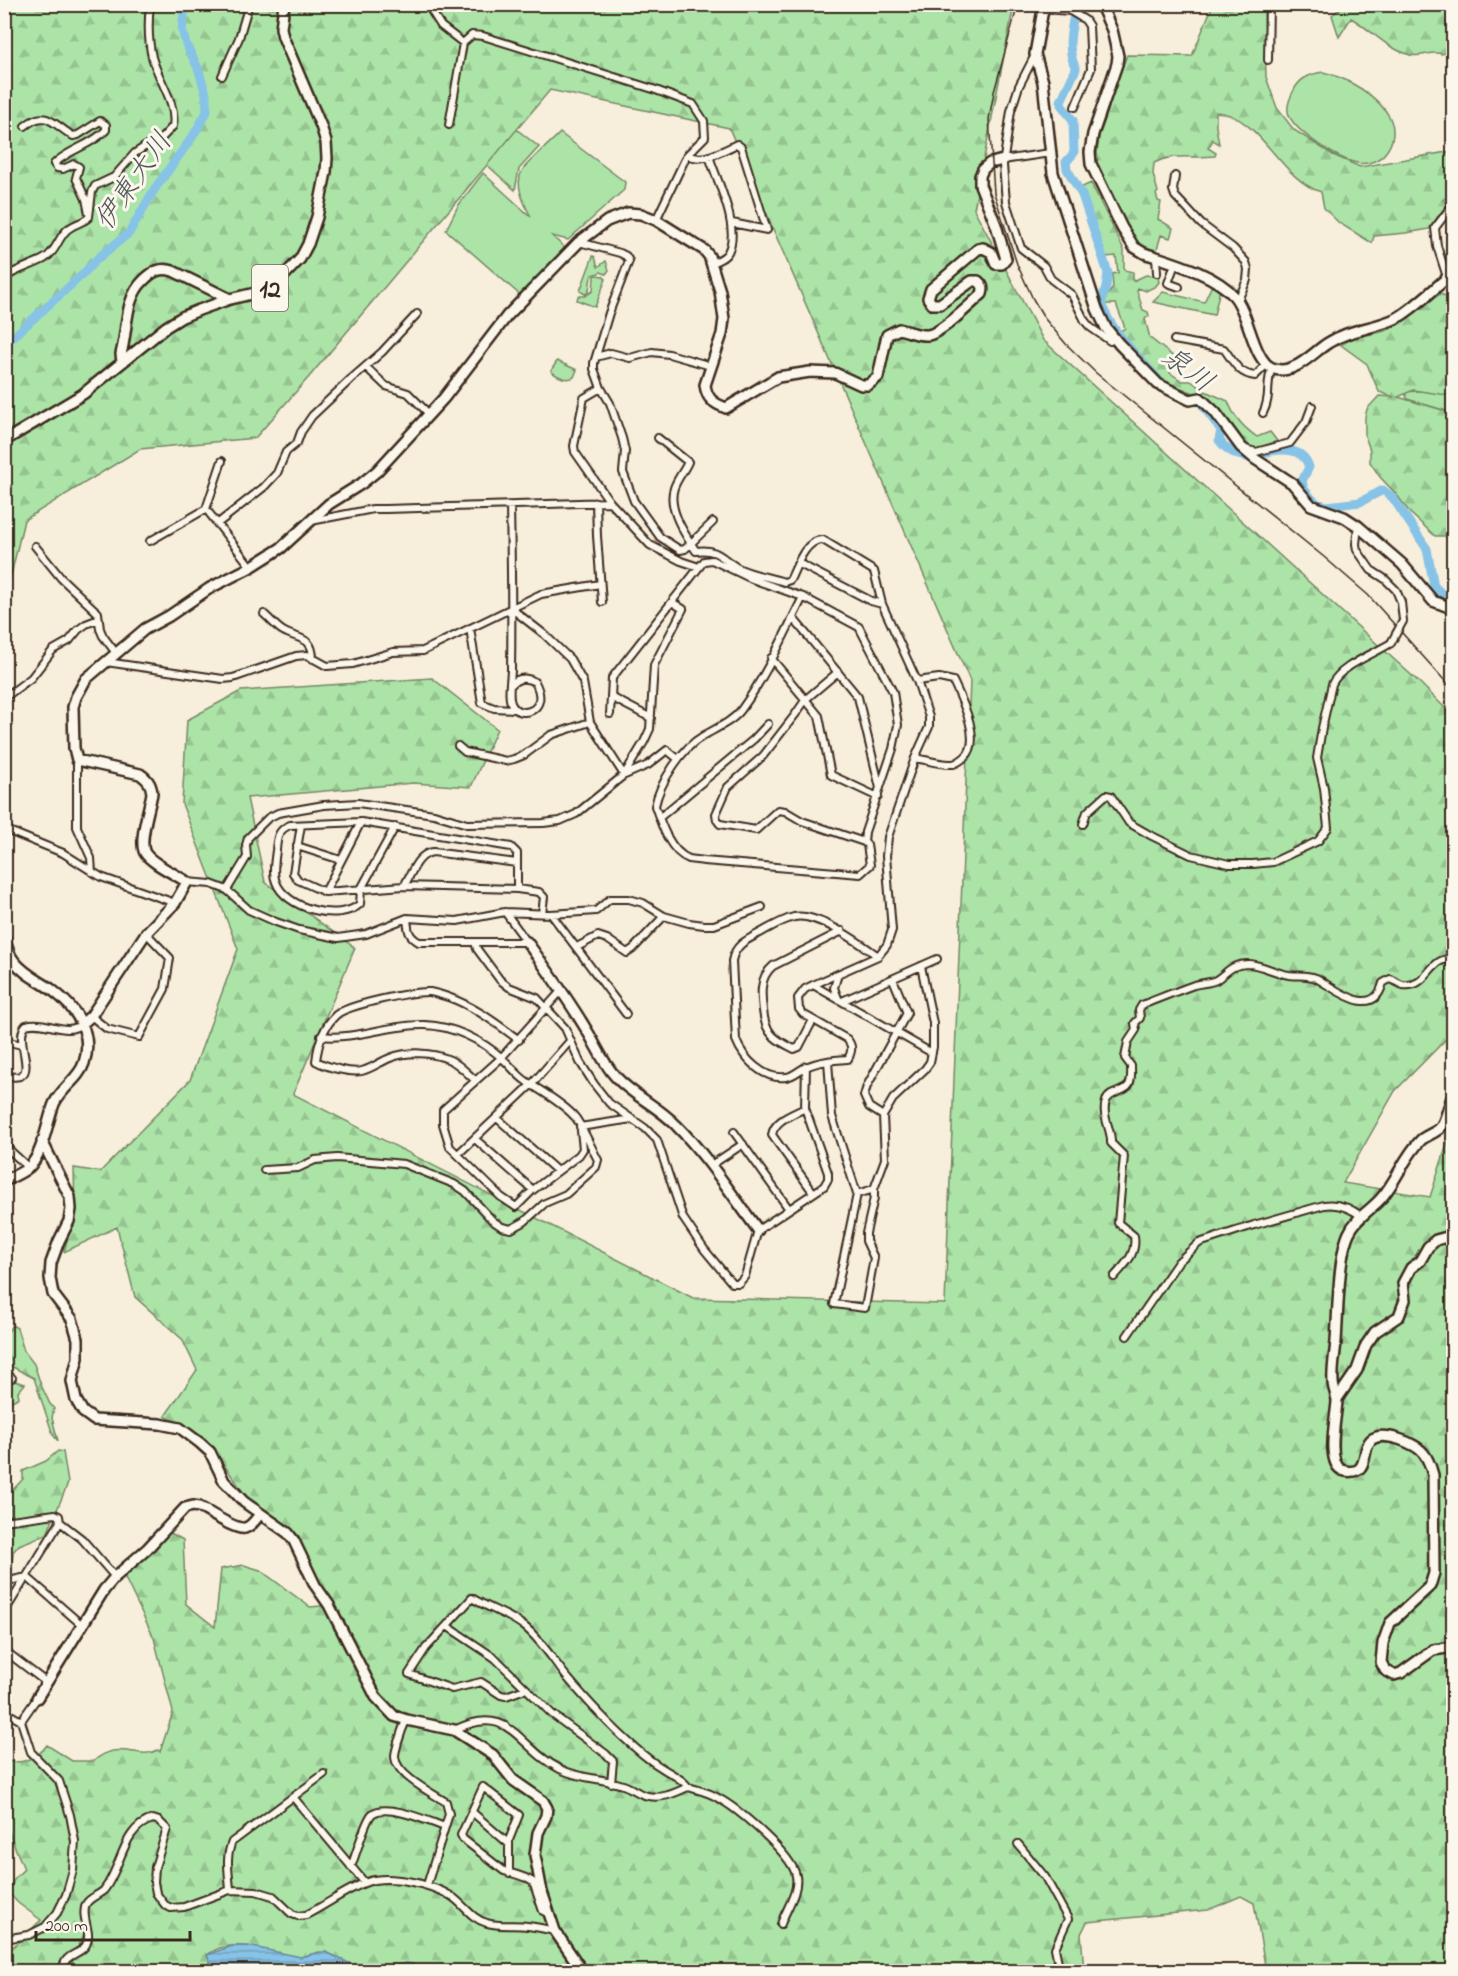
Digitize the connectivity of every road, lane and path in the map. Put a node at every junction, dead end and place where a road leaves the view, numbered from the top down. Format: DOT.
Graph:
graph roads {
  1 [pos="150,4"];
  2 [pos="249,4"];
  3 [pos="284,4"];
  4 [pos="427,4"];
  5 [pos="1098,4"];
  6 [pos="1269,4"];
  7 [pos="1044,7"];
  8 [pos="463,43"];
  9 [pos="1035,54"];
  10 [pos="1268,60"];
  11 [pos="222,76"];
  12 [pos="1075,107"];
  13 [pos="25,126"];
  14 [pos="449,126"];
  15 [pos="1050,153"];
  16 [pos="687,155"];
  17 [pos="709,156"];
  18 [pos="996,162"];
  19 [pos="1175,176"];
  20 [pos="1454,203"];
  21 [pos="89,217"];
  22 [pos="656,220"];
  23 [pos="732,223"];
  24 [pos="579,242"];
  25 [pos="1156,257"];
  26 [pos="712,262"];
  27 [pos="1175,264"];
  28 [pos="1157,273"];
  29 [pos="1450,274"];
  30 [pos="4,278"];
  31 [pos="1179,287"];
  32 [pos="230,299"];
  33 [pos="1238,300"];
  34 [pos="417,314"];
  35 [pos="1114,338"];
  36 [pos="1174,340"];
  37 [pos="596,357"];
  38 [pos="122,362"];
  39 [pos="711,366"];
  40 [pos="1269,366"];
  41 [pos="366,367"];
  42 [pos="601,388"];
  43 [pos="1312,406"];
  44 [pos="1263,413"];
  45 [pos="429,414"];
  46 [pos="658,438"];
  47 [pos="4,441"];
  48 [pos="1249,454"];
  49 [pos="222,462"];
  50 [pos="596,502"];
  51 [pos="609,502"];
  52 [pos="510,506"];
  53 [pos="206,509"];
  54 [pos="310,522"];
  55 [pos="713,522"];
  56 [pos="217,524"];
  57 [pos="1358,526"];
  58 [pos="150,541"];
  59 [pos="691,544"];
  60 [pos="35,546"];
  61 [pos="798,563"];
  62 [pos="251,567"];
  63 [pos="699,567"];
  64 [pos="600,584"];
  65 [pos="803,597"];
  66 [pos="602,602"];
  67 [pos="672,602"];
  68 [pos="882,604"];
  69 [pos="512,609"];
  70 [pos="1453,609"];
  71 [pos="264,614"];
  72 [pos="793,618"];
  73 [pos="99,619"];
  74 [pos="470,628"];
  75 [pos="116,653"];
  76 [pos="313,658"];
  77 [pos="771,658"];
  78 [pos="105,662"];
  79 [pos="838,672"];
  80 [pos="917,681"];
  81 [pos="511,685"];
  82 [pos="611,697"];
  83 [pos="4,698"];
  84 [pos="806,699"];
  85 [pos="514,709"];
  86 [pos="610,714"];
  87 [pos="651,718"];
  88 [pos="590,722"];
  89 [pos="768,724"];
  90 [pos="458,746"];
  91 [pos="915,758"];
  92 [pos="678,759"];
  93 [pos="77,760"];
  94 [pos="624,776"];
  95 [pos="880,789"];
  96 [pos="878,797"];
  97 [pos="659,818"];
  98 [pos="362,822"];
  99 [pos="1083,824"];
  100 [pos="301,825"];
  101 [pos="395,827"];
  102 [pos="4,829"];
  103 [pos="864,842"];
  104 [pos="297,846"];
  105 [pos="341,860"];
  106 [pos="517,862"];
  107 [pos="92,872"];
  108 [pos="187,882"];
  109 [pos="404,886"];
  110 [pos="361,889"];
  111 [pos="517,889"];
  112 [pos="227,890"];
  113 [pos="325,892"];
  114 [pos="175,903"];
  115 [pos="762,907"];
  116 [pos="505,912"];
  117 [pos="542,914"];
  118 [pos="551,914"];
  119 [pos="664,916"];
  120 [pos="407,918"];
  121 [pos="842,931"];
  122 [pos="147,933"];
  123 [pos="4,936"];
  124 [pos="475,942"];
  125 [pos="527,942"];
  126 [pos="577,947"];
  127 [pos="6,949"];
  128 [pos="878,956"];
  129 [pos="1454,958"];
  130 [pos="937,959"];
  131 [pos="921,966"];
  132 [pos="838,974"];
  133 [pos="893,979"];
  134 [pos="813,985"];
  135 [pos="562,990"];
  136 [pos="840,1000"];
  137 [pos="547,1009"];
  138 [pos="626,1014"];
  139 [pos="91,1016"];
  140 [pos="813,1020"];
  141 [pos="83,1023"];
  142 [pos="895,1033"];
  143 [pos="321,1036"];
  144 [pos="519,1040"];
  145 [pos="570,1041"];
  146 [pos="22,1045"];
  147 [pos="4,1046"];
  148 [pos="932,1053"];
  149 [pos="501,1058"];
  150 [pos="828,1060"];
  151 [pos="807,1066"];
  152 [pos="4,1076"];
  153 [pos="475,1080"];
  154 [pos="532,1084"];
  155 [pos="1454,1094"];
  156 [pos="805,1108"];
  157 [pos="883,1116"];
  158 [pos="497,1118"];
  159 [pos="632,1119"];
  160 [pos="580,1127"];
  161 [pos="734,1132"];
  162 [pos="475,1139"];
  163 [pos="42,1141"];
  164 [pos="743,1144"];
  165 [pos="4,1145"];
  166 [pos="458,1154"];
  167 [pos="710,1166"];
  168 [pos="28,1168"];
  169 [pos="264,1170"];
  170 [pos="557,1171"];
  171 [pos="4,1181"];
  172 [pos="873,1189"];
  173 [pos="533,1190"];
  174 [pos="813,1192"];
  175 [pos="857,1194"];
  176 [pos="789,1209"];
  177 [pos="1361,1216"];
  178 [pos="758,1230"];
  179 [pos="1454,1235"];
  180 [pos="4,1254"];
  181 [pos="4,1264"];
  182 [pos="1114,1277"];
  183 [pos="1127,1336"];
  184 [pos="4,1372"];
  185 [pos="12,1377"];
  186 [pos="1337,1399"];
  187 [pos="260,1514"];
  188 [pos="4,1521"];
  189 [pos="60,1522"];
  190 [pos="115,1576"];
  191 [pos="27,1577"];
  192 [pos="4,1582"];
  193 [pos="4,1613"];
  194 [pos="82,1626"];
  195 [pos="447,1626"];
  196 [pos="1454,1647"];
  197 [pos="4,1650"];
  198 [pos="47,1683"];
  199 [pos="525,1689"];
  200 [pos="37,1698"];
  201 [pos="7,1714"];
  202 [pos="407,1720"];
  203 [pos="21,1722"];
  204 [pos="454,1730"];
  205 [pos="324,1774"];
  206 [pos="612,1783"];
  207 [pos="688,1787"];
  208 [pos="293,1797"];
  209 [pos="472,1812"];
  210 [pos="445,1827"];
  211 [pos="509,1844"];
  212 [pos="1018,1844"];
  213 [pos="351,1867"];
  214 [pos="509,1873"];
  215 [pos="365,1883"];
  216 [pos="427,1886"];
  217 [pos="230,1890"];
  218 [pos="548,1912"];
  219 [pos="781,1924"];
  220 [pos="555,1931"];
  221 [pos="4,1939"];
  222 [pos="36,1971"];
  223 [pos="60,1971"];
  224 [pos="583,1971"];
  225 [pos="1060,1971"];
  1 -- 21 [label="street"];
  2 -- 11 [label="street"];
  3 -- 32 [label="street, 12"];
  4 -- 8 [label="street"];
  5 -- 25 [label="street"];
  6 -- 10 [label="street"];
  7 -- 9 [label="street"];
  7 -- 12 [label="street"];
  8 -- 14 [label="street"];
  8 -- 16 [label="street"];
  9 -- 15 [label="street"];
  9 -- 18 [label="street"];
  13 -- 21 [label="street"];
  15 -- 18 [label="street"];
  15 -- 35 [label="street"];
  16 -- 17 [label="street"];
  16 -- 22 [label="street"];
  17 -- 23 [label="street"];
  17 -- 23 [label="street"];
  18 -- 35 [label="street"];
  18 -- 39 [label="street"];
  19 -- 33 [label="street"];
  20 -- 29 [label="street"];
  21 -- 30 [label="street"];
  22 -- 24 [label="street"];
  22 -- 26 [label="street"];
  23 -- 26 [label="street"];
  24 -- 37 [label="street"];
  24 -- 45 [label="street"];
  25 -- 27 [label="street"];
  25 -- 28 [label="street"];
  26 -- 39 [label="street"];
  27 -- 31 [label="street"];
  27 -- 33 [label="street"];
  29 -- 40 [label="street"];
  32 -- 38 [label="street, 12"];
  32 -- 38 [label="street, 12"];
  33 -- 40 [label="street"];
  34 -- 41 [label="street"];
  35 -- 48 [label="street"];
  36 -- 40 [label="street"];
  37 -- 39 [label="street"];
  37 -- 42 [label="street"];
  38 -- 47 [label="street, 12"];
  40 -- 44 [label="street"];
  41 -- 45 [label="street"];
  41 -- 56 [label="street"];
  42 -- 51 [label="street"];
  42 -- 59 [label="street"];
  43 -- 48 [label="street"];
  45 -- 54 [label="street"];
  46 -- 59 [label="street"];
  48 -- 57 [label="street"];
  49 -- 53 [label="street"];
  50 -- 51 [label="street"];
  50 -- 52 [label="street"];
  50 -- 64 [label="street"];
  51 -- 63 [label="street"];
  52 -- 54 [label="street"];
  52 -- 69 [label="street"];
  53 -- 56 [label="street"];
  53 -- 58 [label="street"];
  54 -- 62 [label="street"];
  55 -- 59 [label="street"];
  56 -- 62 [label="street"];
  57 -- 70 [label="street"];
  57 -- 99 [label="street, bridge"];
  59 -- 61 [label="street"];
  60 -- 73 [label="street"];
  61 -- 68 [label="street"];
  61 -- 68 [label="street"];
  62 -- 75 [label="street"];
  63 -- 65 [label="street"];
  63 -- 67 [label="street"];
  64 -- 66 [label="street"];
  64 -- 69 [label="street"];
  65 -- 72 [label="street"];
  65 -- 95 [label="street"];
  67 -- 82 [label="street"];
  67 -- 87 [label="street"];
  68 -- 80 [label="street"];
  69 -- 74 [label="street"];
  69 -- 81 [label="street"];
  69 -- 88 [label="street"];
  71 -- 76 [label="street"];
  72 -- 77 [label="street"];
  72 -- 79 [label="street"];
  73 -- 75 [label="street"];
  73 -- 83 [label="street"];
  74 -- 76 [label="street"];
  74 -- 85 [label="street"];
  75 -- 78 [label="street"];
  76 -- 78 [label="street"];
  77 -- 84 [label="street"];
  77 -- 92 [label="street"];
  78 -- 93 [label="street"];
  79 -- 84 [label="street"];
  79 -- 95 [label="street"];
  80 -- 91 [label="street"];
  80 -- 91 [label="street"];
  81 -- 85 [label="street"];
  81 -- 85 [label="street"];
  82 -- 86 [label="street"];
  82 -- 87 [label="street"];
  84 -- 96 [label="street"];
  84 -- 103 [label="street"];
  87 -- 94 [label="street"];
  88 -- 90 [label="street"];
  88 -- 94 [label="street"];
  89 -- 97 [label="street"];
  91 -- 128 [label="street"];
  92 -- 94 [label="street"];
  92 -- 97 [label="street"];
  93 -- 107 [label="street"];
  93 -- 108 [label="street"];
  94 -- 112 [label="street"];
  95 -- 96 [label="street"];
  96 -- 103 [label="street"];
  97 -- 103 [label="street"];
  98 -- 100 [label="street"];
  98 -- 101 [label="street"];
  98 -- 105 [label="street"];
  100 -- 104 [label="street"];
  100 -- 110 [label="street"];
  101 -- 106 [label="street"];
  101 -- 110 [label="street"];
  102 -- 107 [label="street"];
  104 -- 105 [label="street"];
  104 -- 113 [label="street"];
  105 -- 113 [label="street"];
  106 -- 109 [label="street"];
  106 -- 111 [label="street"];
  107 -- 114 [label="street"];
  108 -- 112 [label="street"];
  108 -- 114 [label="street"];
  109 -- 110 [label="street"];
  109 -- 111 [label="street"];
  110 -- 113 [label="street"];
  111 -- 117 [label="street"];
  112 -- 120 [label="street"];
  114 -- 122 [label="street"];
  115 -- 119 [label="street"];
  116 -- 117 [label="street"];
  116 -- 120 [label="street"];
  116 -- 125 [label="street"];
  117 -- 118 [label="street"];
  118 -- 119 [label="street"];
  118 -- 126 [label="street"];
  119 -- 126 [label="street"];
  120 -- 124 [label="street"];
  121 -- 128 [label="street"];
  121 -- 140 [label="street"];
  121 -- 151 [label="street"];
  122 -- 139 [label="street"];
  122 -- 139 [label="street"];
  123 -- 127 [label="street"];
  124 -- 125 [label="street"];
  124 -- 137 [label="street"];
  125 -- 135 [label="street"];
  126 -- 138 [label="street"];
  127 -- 141 [label="street"];
  128 -- 132 [label="street"];
  129 -- 182 [label="street"];
  130 -- 131 [label="street"];
  131 -- 133 [label="street"];
  131 -- 148 [label="street"];
  132 -- 134 [label="street"];
  132 -- 136 [label="street"];
  133 -- 136 [label="street"];
  133 -- 142 [label="street"];
  134 -- 136 [label="street"];
  134 -- 140 [label="street"];
  135 -- 137 [label="street"];
  135 -- 167 [label="street"];
  136 -- 142 [label="street"];
  137 -- 144 [label="street"];
  137 -- 145 [label="street"];
  139 -- 141 [label="street"];
  140 -- 150 [label="street"];
  141 -- 146 [label="street"];
  141 -- 163 [label="street"];
  142 -- 148 [label="street"];
  142 -- 157 [label="street"];
  143 -- 144 [label="street"];
  143 -- 149 [label="street"];
  143 -- 153 [label="street"];
  144 -- 149 [label="street"];
  145 -- 154 [label="street"];
  145 -- 159 [label="street"];
  146 -- 147 [label="street"];
  146 -- 152 [label="street"];
  148 -- 157 [label="street"];
  149 -- 153 [label="street"];
  149 -- 154 [label="street"];
  150 -- 151 [label="street"];
  150 -- 175 [label="street"];
  151 -- 156 [label="street"];
  153 -- 166 [label="street"];
  154 -- 158 [label="street"];
  154 -- 160 [label="street"];
  155 -- 177 [label="street"];
  156 -- 174 [label="street"];
  156 -- 174 [label="street"];
  157 -- 172 [label="street"];
  158 -- 162 [label="street"];
  158 -- 170 [label="street"];
  159 -- 160 [label="street"];
  159 -- 178 [label="street"];
  160 -- 169 [label="street"];
  160 -- 170 [label="street"];
  161 -- 164 [label="street"];
  162 -- 166 [label="street"];
  162 -- 173 [label="street"];
  163 -- 168 [label="street"];
  163 -- 187 [label="street"];
  164 -- 167 [label="street"];
  164 -- 176 [label="street"];
  165 -- 168 [label="street"];
  166 -- 173 [label="street"];
  167 -- 178 [label="street"];
  168 -- 171 [label="street"];
  170 -- 173 [label="street"];
  172 -- 175 [label="street"];
  172 -- 175 [label="street"];
  174 -- 176 [label="street"];
  176 -- 178 [label="street"];
  177 -- 183 [label="street"];
  177 -- 186 [label="street"];
  179 -- 186 [label="street"];
  180 -- 181 [label="street"];
  184 -- 185 [label="street"];
  186 -- 196 [label="street"];
  187 -- 190 [label="street"];
  187 -- 202 [label="street"];
  188 -- 189 [label="street"];
  189 -- 190 [label="street"];
  189 -- 191 [label="street"];
  190 -- 194 [label="street"];
  191 -- 192 [label="street"];
  191 -- 193 [label="street"];
  191 -- 194 [label="street"];
  194 -- 198 [label="street"];
  195 -- 199 [label="street"];
  195 -- 199 [label="street"];
  195 -- 207 [label="street"];
  197 -- 198 [label="street"];
  198 -- 200 [label="street"];
  199 -- 206 [label="street"];
  200 -- 203 [label="street"];
  201 -- 203 [label="street"];
  202 -- 204 [label="street"];
  202 -- 210 [label="street"];
  203 -- 221 [label="street"];
  204 -- 206 [label="street"];
  204 -- 218 [label="street"];
  205 -- 208 [label="street"];
  206 -- 207 [label="street"];
  207 -- 219 [label="street"];
  208 -- 213 [label="street"];
  208 -- 217 [label="street"];
  209 -- 211 [label="street"];
  209 -- 211 [label="street"];
  209 -- 214 [label="street"];
  210 -- 213 [label="street"];
  210 -- 216 [label="street"];
  211 -- 214 [label="street"];
  212 -- 225 [label="street"];
  213 -- 215 [label="street"];
  214 -- 218 [label="street"];
  215 -- 216 [label="street"];
  215 -- 217 [label="street"];
  216 -- 220 [label="street"];
  217 -- 223 [label="street"];
  218 -- 220 [label="street"];
  220 -- 224 [label="street"];
  222 -- 223 [label="street"];
}
